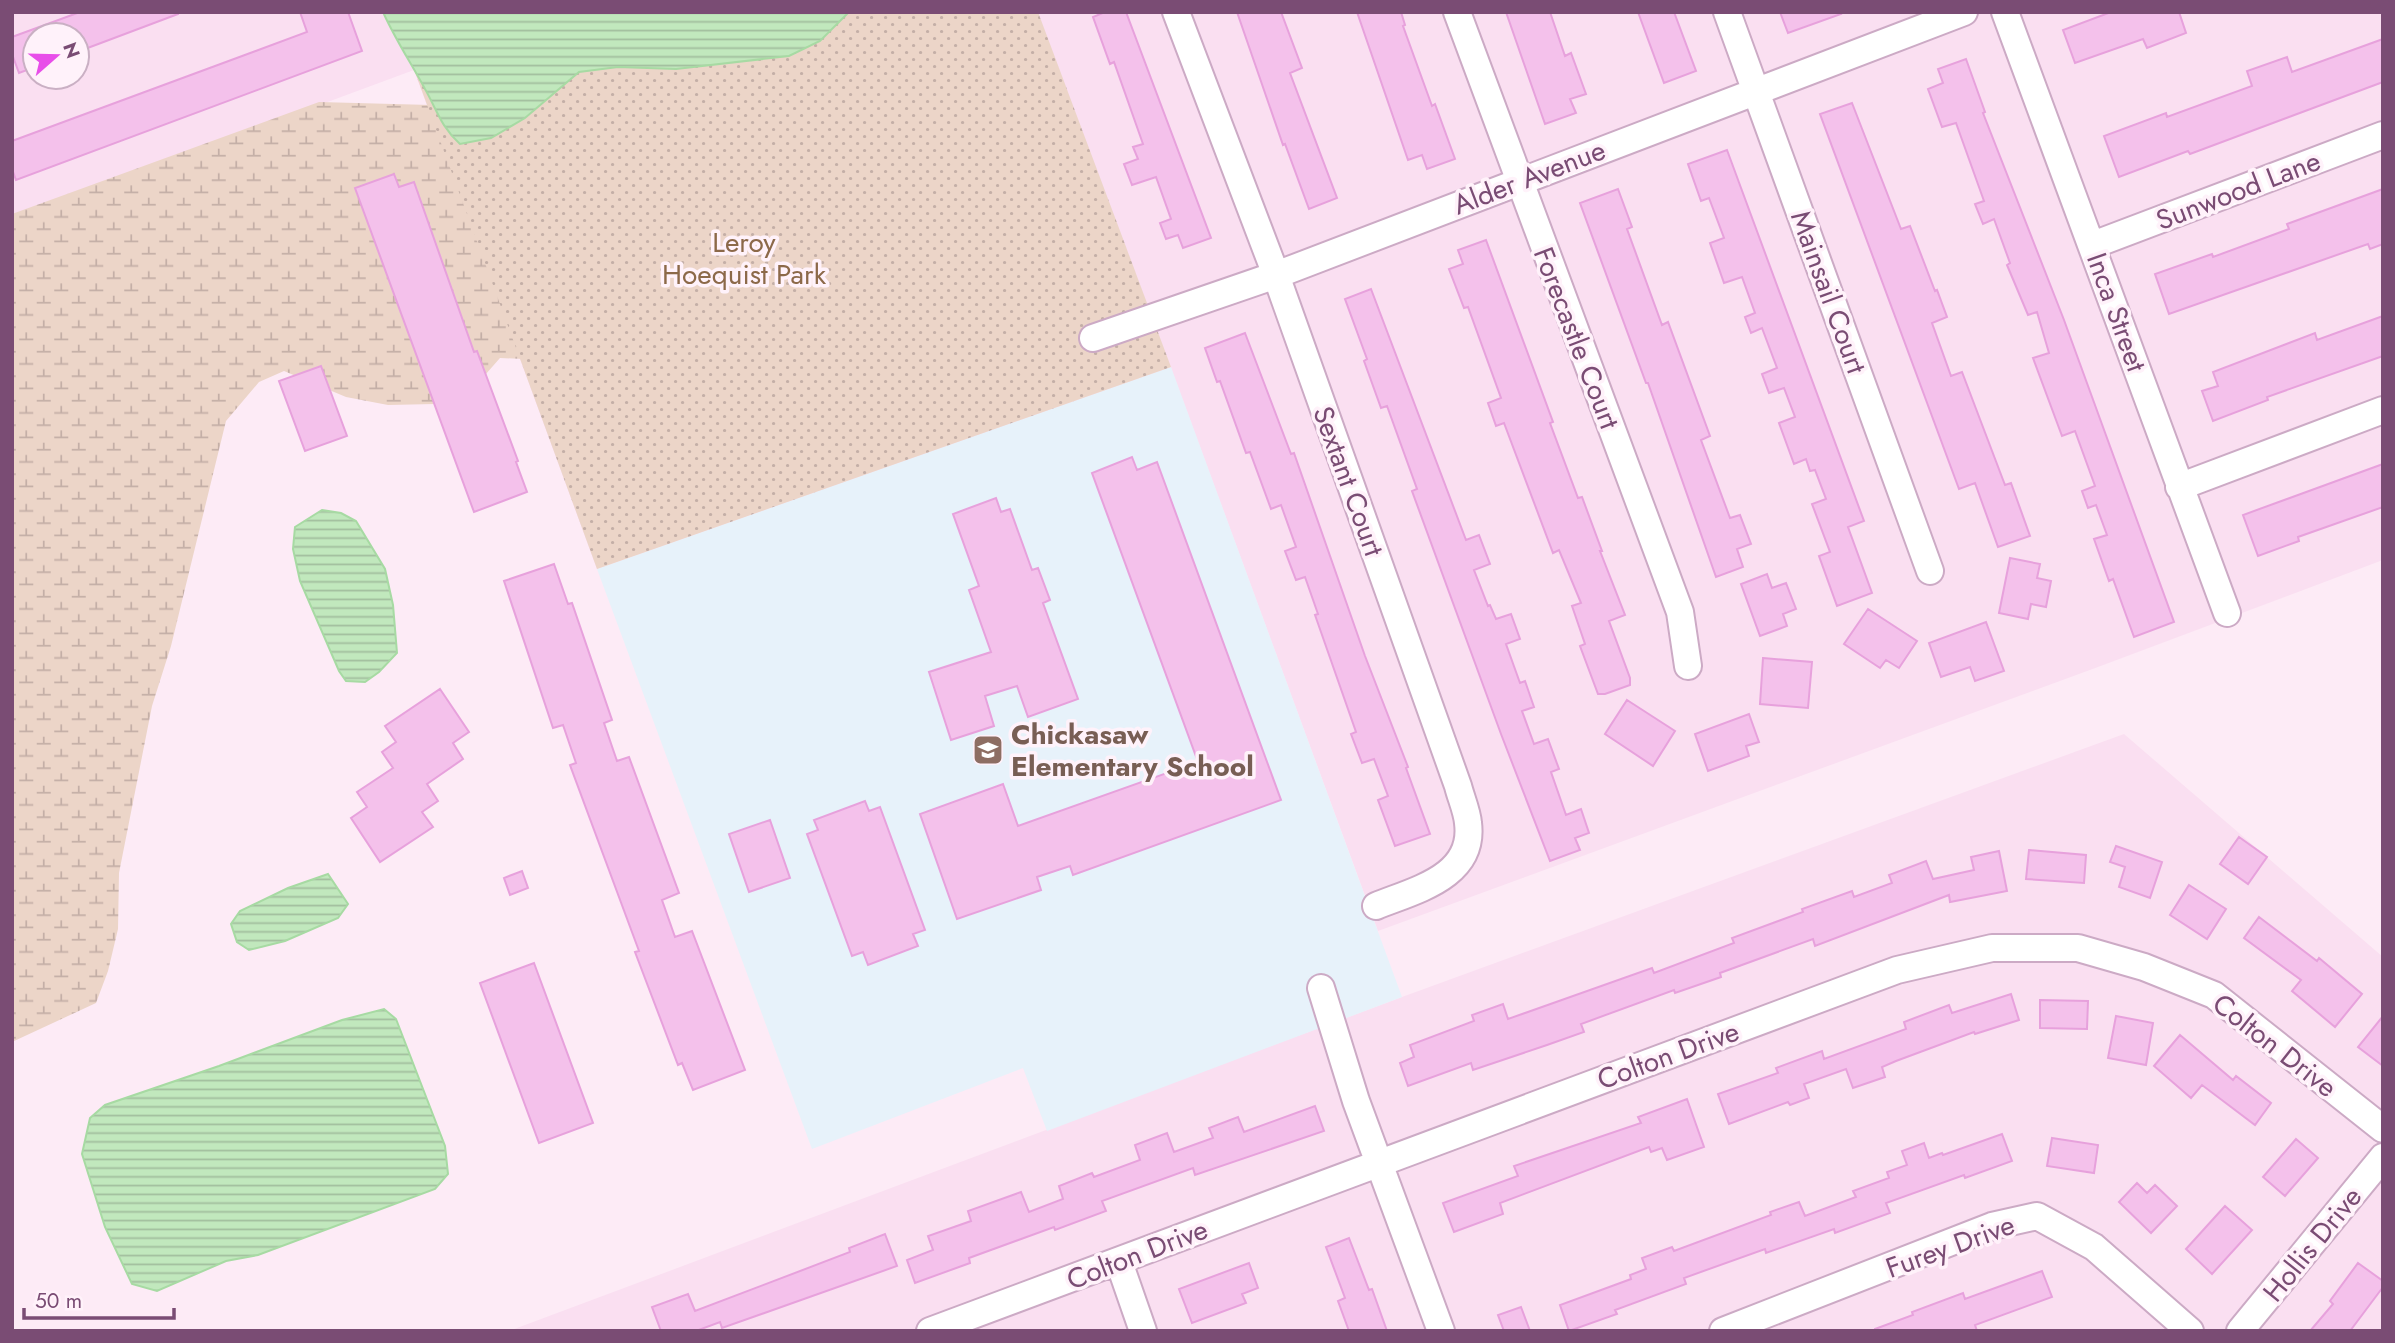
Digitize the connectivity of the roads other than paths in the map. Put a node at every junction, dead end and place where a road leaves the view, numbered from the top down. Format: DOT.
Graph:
graph roads {
  1 [pos="1176,12"];
  2 [pos="1457,12"];
  3 [pos="1727,12"];
  4 [pos="1964,12"];
  5 [pos="2005,12"];
  6 [pos="1756,90"];
  7 [pos="2383,135"];
  8 [pos="1519,181"];
  9 [pos="2093,245"];
  10 [pos="1276,275"];
  11 [pos="1093,338"];
  12 [pos="2383,410"];
  13 [pos="2179,487"];
  14 [pos="1930,571"];
  15 [pos="2227,613"];
  16 [pos="1688,666"];
  17 [pos="1376,906"];
  18 [pos="1321,988"];
  19 [pos="1356,1101"];
  20 [pos="2383,1129"];
  21 [pos="2383,1157"];
  22 [pos="1378,1163"];
  23 [pos="1350,1174"];
  24 [pos="1119,1262"];
  25 [pos="930,1331"];
  26 [pos="1143,1331"];
  27 [pos="1441,1331"];
  28 [pos="1723,1331"];
  29 [pos="2190,1331"];
  30 [pos="2240,1331"];
  1 -- 10 [label="street, Sextant Court"];
  2 -- 8 [label="street, Forecastle Court"];
  3 -- 6 [label="street, Mainsail Court"];
  4 -- 6 [label="street, Alder Avenue"];
  5 -- 9 [label="street, Inca Street"];
  6 -- 8 [label="street, Alder Avenue"];
  6 -- 14 [label="street, Mainsail Court"];
  7 -- 9 [label="street, Sunwood Lane"];
  8 -- 10 [label="street, Alder Avenue"];
  8 -- 16 [label="street, Forecastle Court"];
  9 -- 13 [label="street, Inca Street"];
  10 -- 11 [label="street, Alder Avenue"];
  10 -- 17 [label="street, Sextant Court"];
  12 -- 13 [label="street"];
  13 -- 15 [label="street, Inca Street"];
  18 -- 19 [label="street"];
  19 -- 22 [label="street"];
  19 -- 23 [label="street"];
  20 -- 22 [label="street, Colton Drive"];
  21 -- 30 [label="street, Hollis Drive"];
  22 -- 23 [label="street, Colton Drive"];
  22 -- 27 [label="street"];
  23 -- 24 [label="street, Colton Drive"];
  24 -- 25 [label="street, Colton Drive"];
  24 -- 26 [label="street"];
  28 -- 29 [label="street, Furey Drive"];
}
